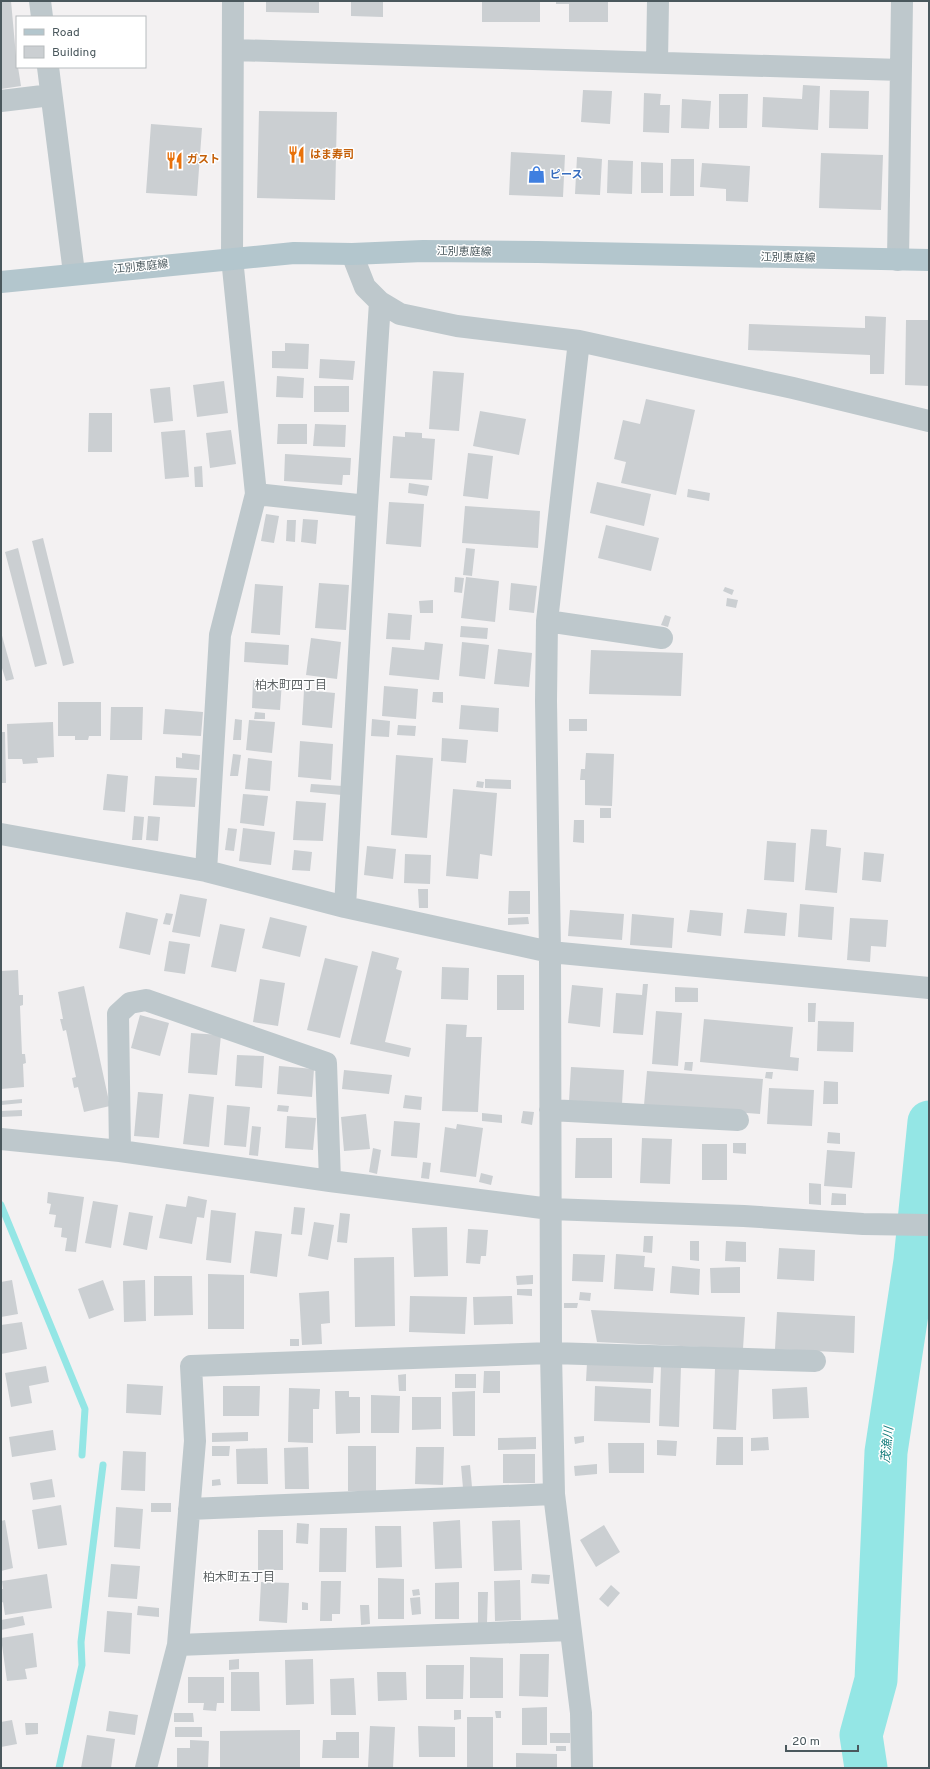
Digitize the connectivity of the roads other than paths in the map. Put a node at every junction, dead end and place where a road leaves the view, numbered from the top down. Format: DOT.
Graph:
graph roads {
  1 [pos="40,1"];
  2 [pos="233,1"];
  3 [pos="658,1"];
  4 [pos="902,1"];
  5 [pos="42,16"];
  6 [pos="234,50"];
  7 [pos="657,62"];
  8 [pos="48,68"];
  9 [pos="901,70"];
  10 [pos="51,95"];
  11 [pos="1,101"];
  12 [pos="352,254"];
  13 [pos="232,258"];
  14 [pos="898,260"];
  15 [pos="929,260"];
  16 [pos="74,273"];
  17 [pos="1,282"];
  18 [pos="380,302"];
  19 [pos="579,341"];
  20 [pos="929,421"];
  21 [pos="256,494"];
  22 [pos="367,506"];
  23 [pos="547,621"];
  24 [pos="662,638"];
  25 [pos="1,834"];
  26 [pos="206,871"];
  27 [pos="345,907"];
  28 [pos="550,952"];
  29 [pos="922,987"];
  30 [pos="550,1110"];
  31 [pos="738,1120"];
  32 [pos="1,1139"];
  33 [pos="120,1151"];
  34 [pos="330,1180"];
  35 [pos="550,1209"];
  36 [pos="929,1225"];
  37 [pos="551,1353"];
  38 [pos="815,1361"];
  39 [pos="554,1494"];
  40 [pos="189,1510"];
  41 [pos="570,1630"];
  42 [pos="178,1645"];
  43 [pos="146,1768"];
  44 [pos="582,1768"];
  1 -- 5 [label="street"];
  2 -- 6 [label="street"];
  3 -- 7 [label="street"];
  4 -- 9 [label="street"];
  6 -- 7 [label="street"];
  6 -- 13 [label="street"];
  7 -- 9 [label="street"];
  8 -- 10 [label="street"];
  9 -- 14 [label="street"];
  10 -- 11 [label="street"];
  10 -- 16 [label="street"];
  12 -- 13 [label="main road, 江別恵庭線"];
  12 -- 14 [label="main road, 江別恵庭線"];
  12 -- 18 [label="street"];
  13 -- 16 [label="main road, 江別恵庭線"];
  13 -- 21 [label="street"];
  14 -- 15 [label="main road, 江別恵庭線"];
  16 -- 17 [label="main road, 江別恵庭線"];
  18 -- 19 [label="street"];
  18 -- 22 [label="street"];
  19 -- 20 [label="street"];
  19 -- 23 [label="street"];
  21 -- 22 [label="street"];
  21 -- 26 [label="street"];
  22 -- 27 [label="street"];
  23 -- 24 [label="street"];
  23 -- 28 [label="street"];
  25 -- 26 [label="street"];
  26 -- 27 [label="street"];
  27 -- 28 [label="street"];
  28 -- 29 [label="street"];
  28 -- 30 [label="street"];
  30 -- 31 [label="street"];
  30 -- 35 [label="street"];
  32 -- 33 [label="street"];
  33 -- 34 [label="street"];
  33 -- 34 [label="street"];
  34 -- 35 [label="street"];
  35 -- 36 [label="street"];
  35 -- 37 [label="street"];
  37 -- 38 [label="street"];
  37 -- 39 [label="street"];
  37 -- 40 [label="street"];
  39 -- 40 [label="street"];
  39 -- 41 [label="street"];
  40 -- 42 [label="street"];
  41 -- 42 [label="street"];
  41 -- 44 [label="street"];
  42 -- 43 [label="street"];
}
